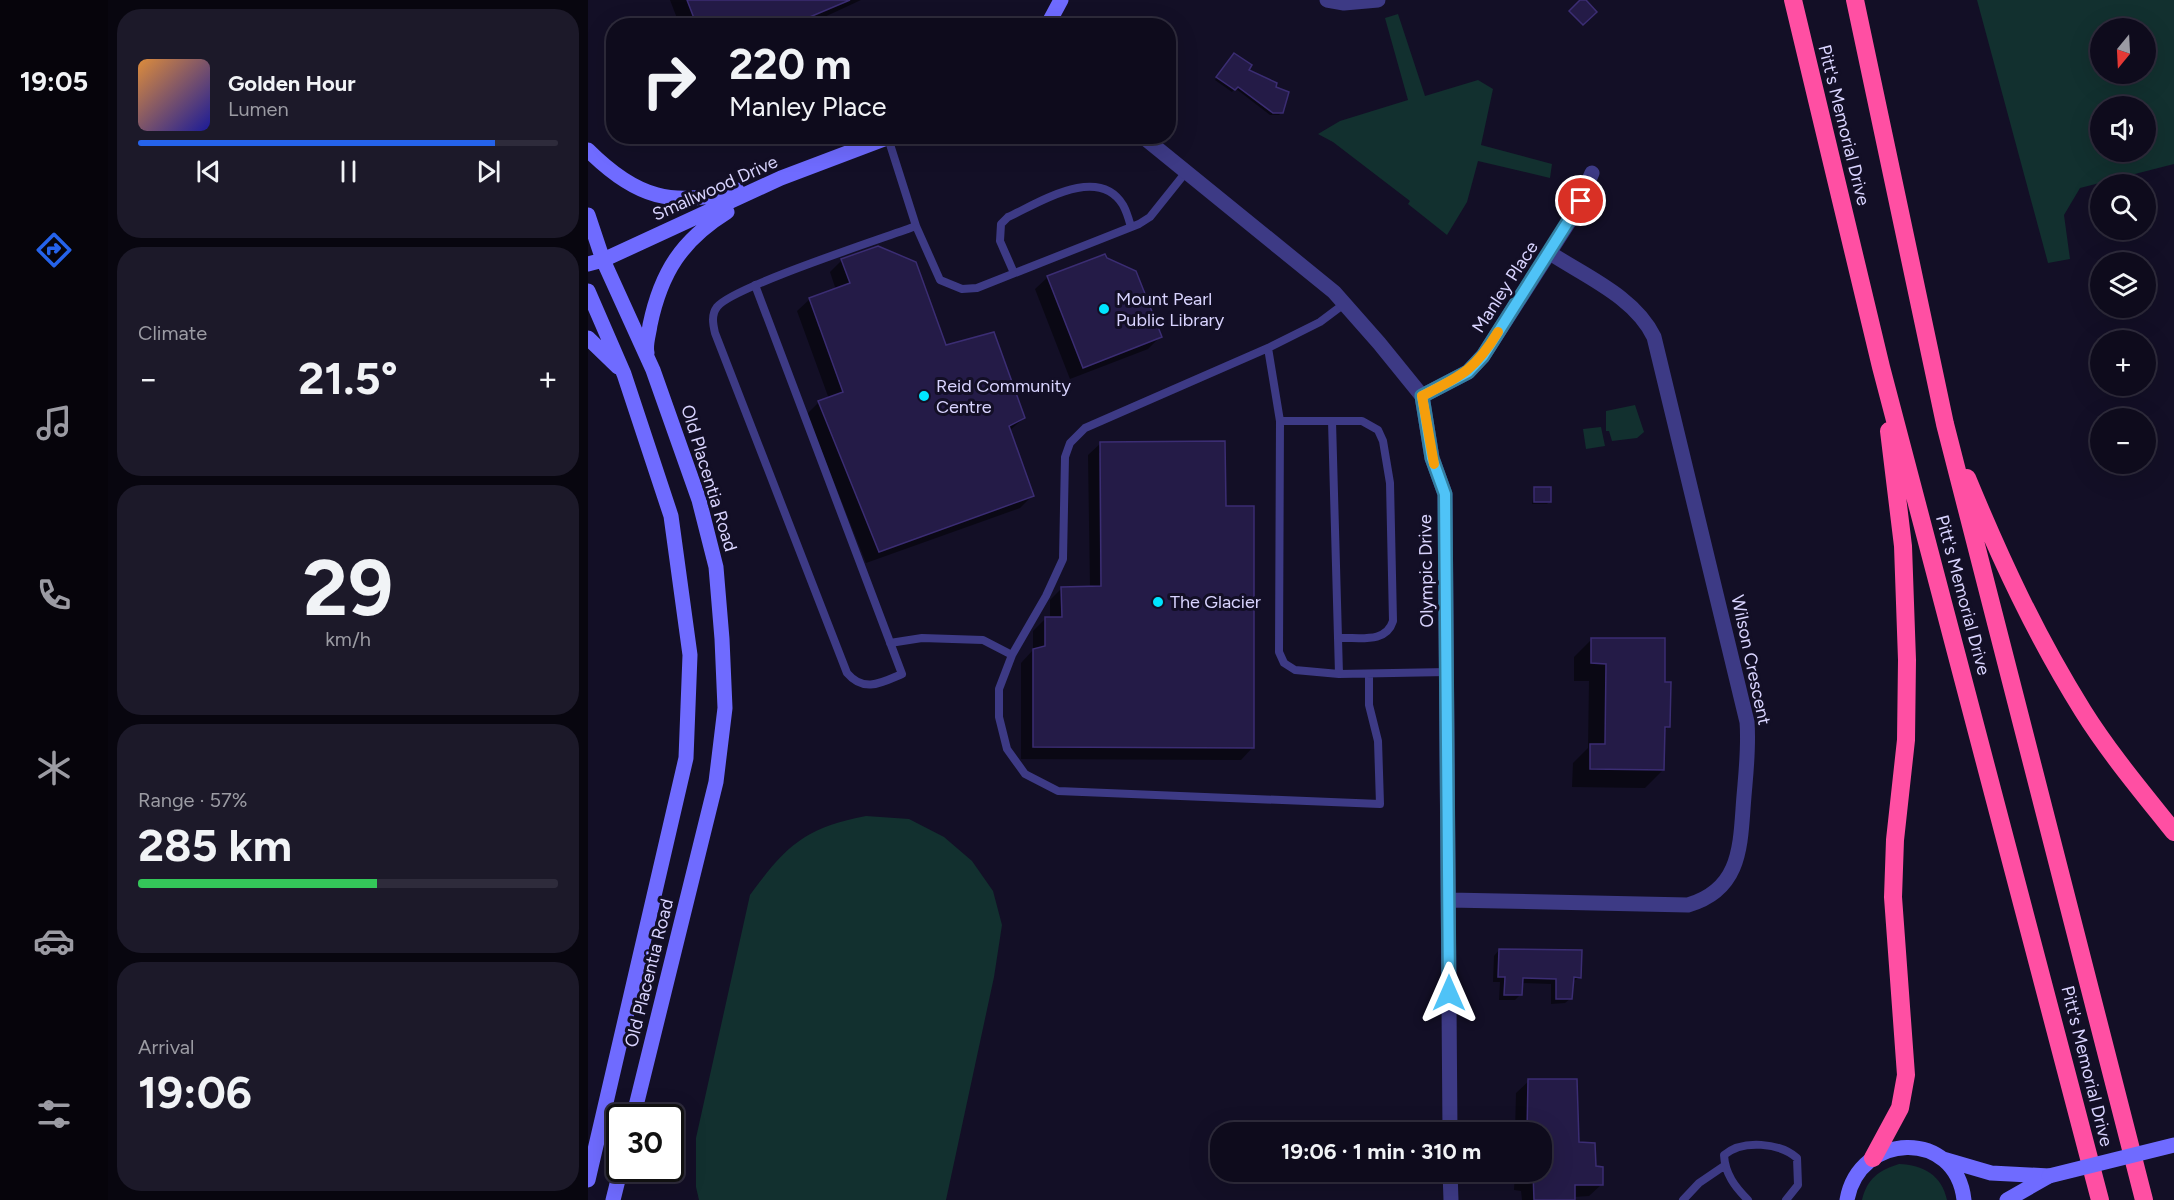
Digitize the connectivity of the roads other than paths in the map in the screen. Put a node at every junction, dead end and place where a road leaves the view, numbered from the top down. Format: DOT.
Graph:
graph roads {
  1 [pos="1061,0"];
  2 [pos="1327,0"];
  3 [pos="1378,0"];
  4 [pos="1793,0"];
  5 [pos="1855,0"];
  6 [pos="1051,18"];
  7 [pos="871,144"];
  8 [pos="892,144"];
  9 [pos="1152,144"];
  10 [pos="588,150"];
  11 [pos="1186,172"];
  12 [pos="1592,173"];
  13 [pos="781,178"];
  14 [pos="588,215"];
  15 [pos="916,226"];
  16 [pos="1131,227"];
  17 [pos="1550,253"];
  18 [pos="603,260"];
  19 [pos="588,264"];
  20 [pos="1014,273"];
  21 [pos="755,285"];
  22 [pos="588,291"];
  23 [pos="1344,304"];
  24 [pos="588,338"];
  25 [pos="1268,348"];
  26 [pos="1881,367"];
  27 [pos="653,370"];
  28 [pos="624,374"];
  29 [pos="1422,396"];
  30 [pos="1280,421"];
  31 [pos="1332,422"];
  32 [pos="1945,424"];
  33 [pos="1338,638"];
  34 [pos="890,643"];
  35 [pos="1012,656"];
  36 [pos="1447,672"];
  37 [pos="1339,674"];
  38 [pos="1369,674"];
  39 [pos="2174,832"];
  40 [pos="1449,900"];
  41 [pos="636,1104"];
  42 [pos="1450,1122"];
  43 [pos="2174,1145"];
  44 [pos="1873,1158"];
  45 [pos="1941,1158"];
  46 [pos="1725,1166"];
  47 [pos="2049,1176"];
  48 [pos="588,1180"];
  49 [pos="618,1182"];
  50 [pos="1450,1182"];
  51 [pos="1852,1184"];
  52 [pos="613,1200"];
  53 [pos="1451,1200"];
  54 [pos="1683,1200"];
  55 [pos="1748,1200"];
  56 [pos="1786,1200"];
  57 [pos="1841,1200"];
  58 [pos="1847,1200"];
  59 [pos="1964,1200"];
  60 [pos="2007,1200"];
  61 [pos="2100,1200"];
  62 [pos="2144,1200"];
  1 -- 6 [label="main road"];
  2 -- 3 [label="street"];
  4 -- 26 [label="highway, Pitt's Memorial Drive"];
  5 -- 32 [label="highway, Pitt's Memorial Drive"];
  7 -- 13 [label="main road, Smallwood Drive"];
  8 -- 15 [label="lane"];
  9 -- 11 [label="street"];
  10 -- 13 [label="main road"];
  11 -- 16 [label="lane"];
  11 -- 23 [label="street"];
  12 -- 17 [label="street, Manley Place"];
  13 -- 18 [label="main road, Smallwood Drive"];
  13 -- 27 [label="main road"];
  14 -- 18 [label="main road, Old Placentia Road"];
  15 -- 20 [label="lane"];
  15 -- 21 [label="lane"];
  16 -- 20 [label="lane"];
  16 -- 20 [label="lane"];
  17 -- 29 [label="street, Manley Place"];
  17 -- 40 [label="street, Wilson Crescent"];
  18 -- 19 [label="main road, Smallwood Drive"];
  18 -- 27 [label="main road, Old Placentia Road"];
  21 -- 34 [label="lane"];
  21 -- 34 [label="lane"];
  22 -- 28 [label="main road, Old Placentia Road"];
  23 -- 25 [label="lane"];
  23 -- 29 [label="street"];
  24 -- 28 [label="main road"];
  25 -- 30 [label="lane"];
  25 -- 35 [label="lane"];
  26 -- 44 [label="highway"];
  26 -- 61 [label="highway, Pitt's Memorial Drive"];
  27 -- 41 [label="main road, Old Placentia Road"];
  28 -- 48 [label="main road, Old Placentia Road"];
  29 -- 36 [label="street, Olympic Drive"];
  30 -- 31 [label="lane"];
  30 -- 37 [label="lane"];
  31 -- 33 [label="lane"];
  31 -- 33 [label="lane"];
  32 -- 39 [label="highway"];
  32 -- 62 [label="highway, Pitt's Memorial Drive"];
  33 -- 37 [label="lane"];
  34 -- 35 [label="lane"];
  35 -- 38 [label="lane"];
  36 -- 38 [label="lane"];
  36 -- 40 [label="street, Olympic Drive"];
  37 -- 38 [label="lane"];
  40 -- 42 [label="street, Olympic Drive"];
  43 -- 47 [label="main road, bridge"];
  44 -- 45 [label="main road"];
  44 -- 51 [label="main road"];
  45 -- 47 [label="main road"];
  45 -- 59 [label="main road"];
  46 -- 54 [label="lane"];
  46 -- 55 [label="lane"];
  46 -- 56 [label="lane"];
  47 -- 60 [label="main road"];
  49 -- 52 [label="main road"];
  50 -- 53 [label="street"];
  51 -- 57 [label="main road"];
  51 -- 58 [label="main road"];
}
